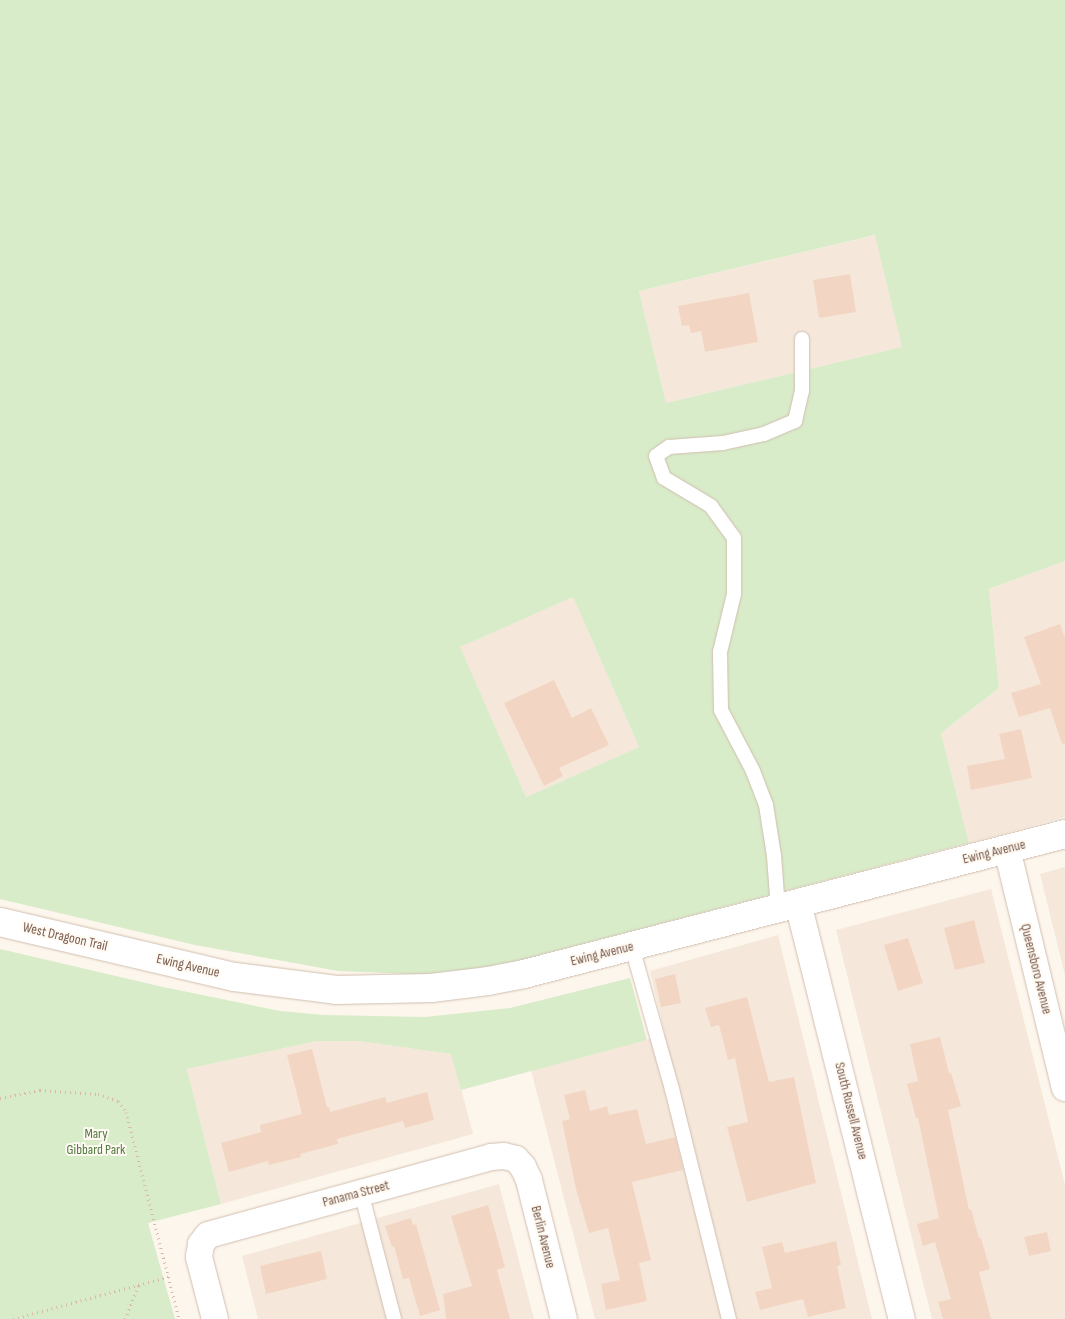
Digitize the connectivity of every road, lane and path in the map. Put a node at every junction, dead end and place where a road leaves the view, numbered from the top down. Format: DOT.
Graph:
graph roads {
  1 [pos="802,339"];
  2 [pos="1065,834"];
  3 [pos="1007,849"];
  4 [pos="788,906"];
  5 [pos="0,922"];
  6 [pos="632,946"];
  7 [pos="131,953"];
  8 [pos="1065,1088"];
  9 [pos="0,1098"];
  10 [pos="516,1159"];
  11 [pos="361,1192"];
  12 [pos="168,1277"];
  13 [pos="139,1285"];
  14 [pos="13,1319"];
  15 [pos="125,1319"];
  16 [pos="179,1319"];
  17 [pos="215,1319"];
  18 [pos="394,1319"];
  19 [pos="564,1319"];
  20 [pos="729,1319"];
  21 [pos="902,1319"];
  1 -- 4 [label="lane"];
  2 -- 3 [label="street, Ewing Avenue"];
  3 -- 4 [label="street, Ewing Avenue"];
  3 -- 8 [label="street, Queensboro Avenue"];
  4 -- 6 [label="street, Ewing Avenue"];
  4 -- 21 [label="street, South Russell Avenue"];
  5 -- 7 [label="street, West Dragoon Trail"];
  6 -- 7 [label="street, Ewing Avenue"];
  6 -- 20 [label="lane"];
  9 -- 12 [label="path"];
  10 -- 11 [label="street, Panama Street"];
  10 -- 19 [label="street, Berlin Avenue"];
  11 -- 17 [label="street, Panama Street"];
  11 -- 18 [label="lane"];
  12 -- 13 [label="path"];
  12 -- 16 [label="path"];
  13 -- 14 [label="path"];
  13 -- 15 [label="path"];
}
